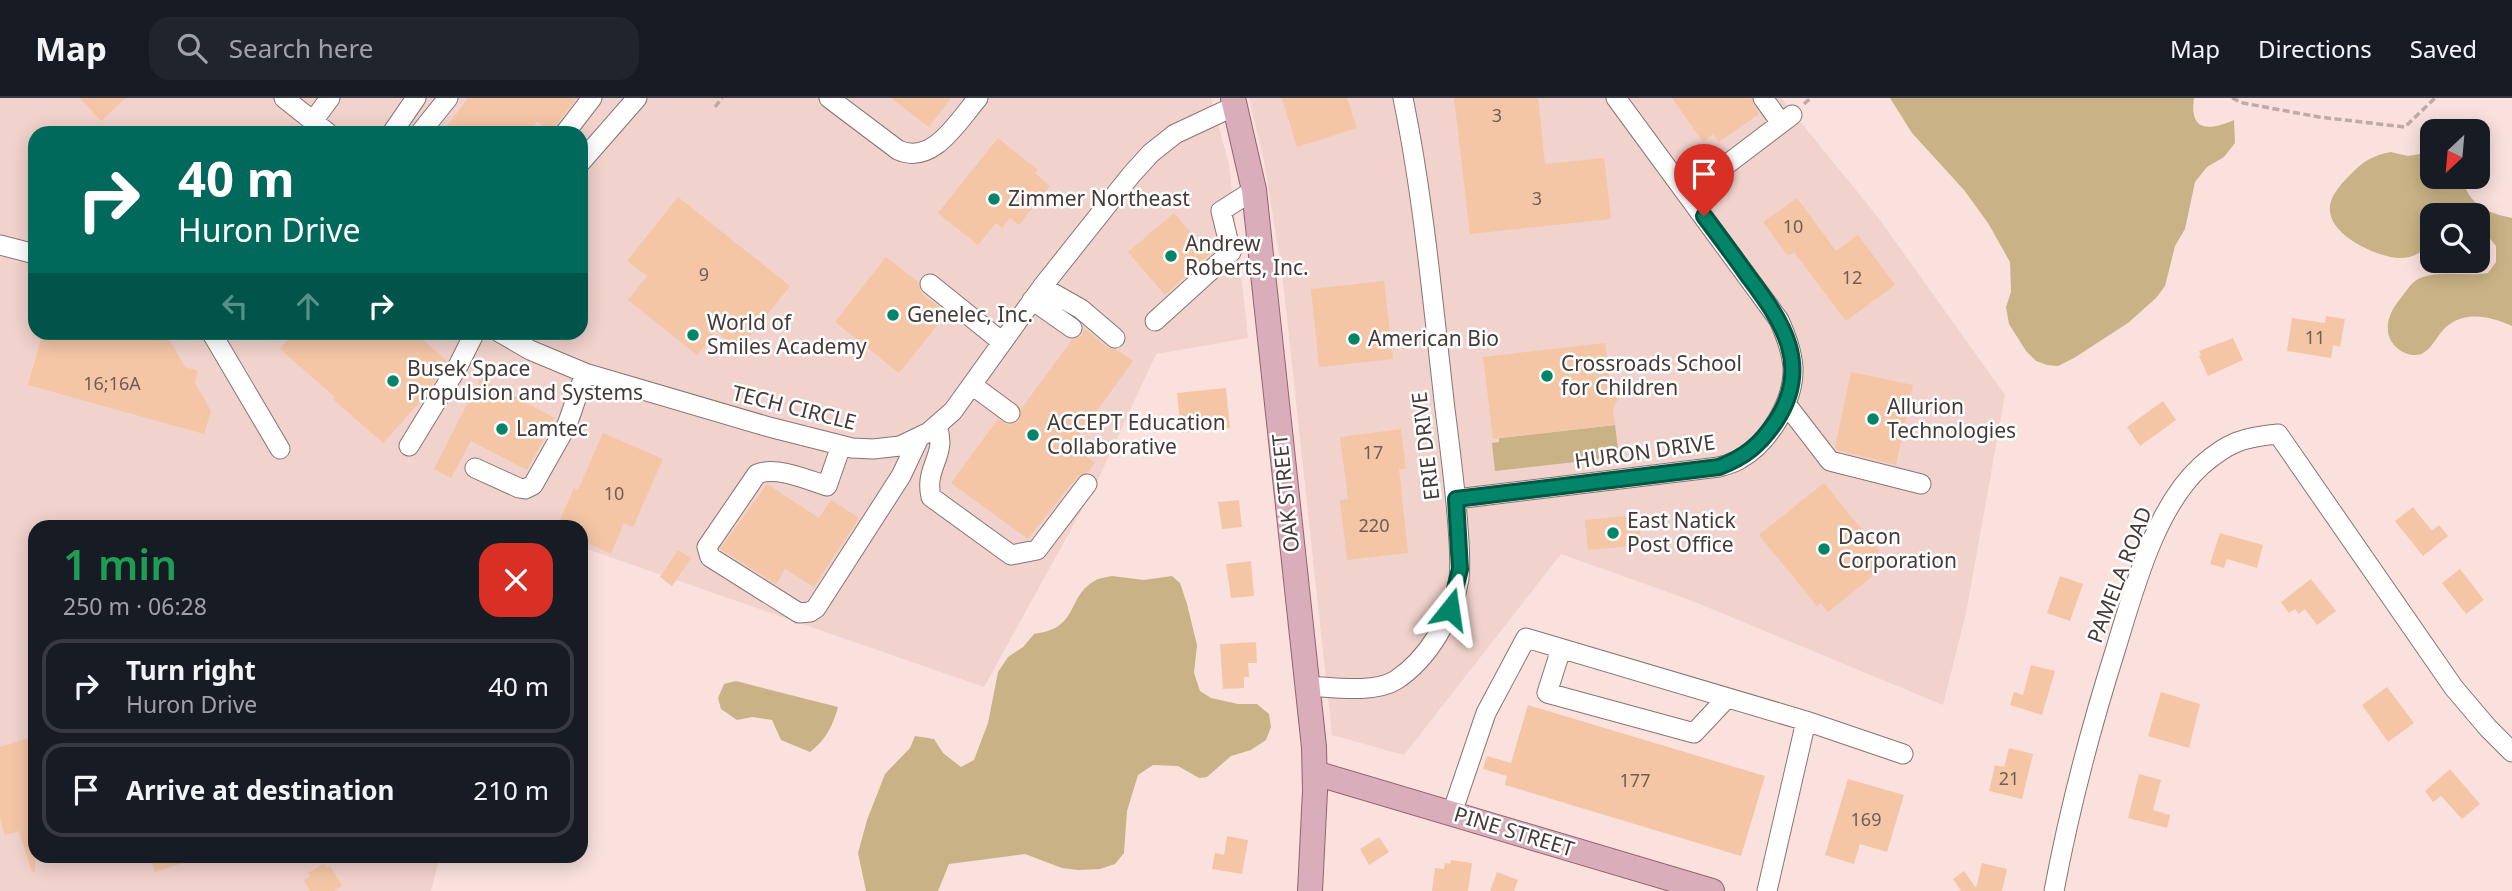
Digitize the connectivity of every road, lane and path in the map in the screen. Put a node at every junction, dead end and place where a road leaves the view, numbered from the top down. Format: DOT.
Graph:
graph roads {
  1 [pos="284,98"];
  2 [pos="330,98"];
  3 [pos="448,98"];
  4 [pos="592,98"];
  5 [pos="637,98"];
  6 [pos="722,98"];
  7 [pos="829,98"];
  8 [pos="978,98"];
  9 [pos="1403,98"];
  10 [pos="1616,98"];
  11 [pos="1763,98"];
  12 [pos="2232,98"];
  13 [pos="2435,98"];
  14 [pos="412,100"];
  15 [pos="1234,102"];
  16 [pos="715,107"];
  17 [pos="320,126"];
  18 [pos="321,126"];
  19 [pos="396,126"];
  20 [pos="426,126"];
  21 [pos="570,126"];
  22 [pos="588,154"];
  23 [pos="1254,190"];
  24 [pos="1688,194"];
  25 [pos="0,245"];
  26 [pos="28,252"];
  27 [pos="930,284"];
  28 [pos="1037,293"];
  29 [pos="1155,321"];
  30 [pos="1072,328"];
  31 [pos="1115,338"];
  32 [pos="216,340"];
  33 [pos="471,340"];
  34 [pos="513,340"];
  35 [pos="1002,342"];
  36 [pos="585,373"];
  37 [pos="972,385"];
  38 [pos="1786,404"];
  39 [pos="1010,412"];
  40 [pos="937,426"];
  41 [pos="919,438"];
  42 [pos="408,446"];
  43 [pos="841,446"];
  44 [pos="280,449"];
  45 [pos="475,468"];
  46 [pos="1087,484"];
  47 [pos="1921,484"];
  48 [pos="1456,499"];
  49 [pos="1561,649"];
  50 [pos="1306,686"];
  51 [pos="1727,698"];
  52 [pos="1806,721"];
  53 [pos="2512,752"];
  54 [pos="1903,754"];
  55 [pos="1315,773"];
  56 [pos="1452,813"];
  57 [pos="1310,891"];
  58 [pos="1712,891"];
  59 [pos="1767,891"];
  60 [pos="2054,891"];
  1 -- 17 [label="street"];
  2 -- 18 [label="street"];
  3 -- 20 [label="street"];
  4 -- 21 [label="street"];
  5 -- 22 [label="street"];
  6 -- 16 [label="path"];
  7 -- 8 [label="street"];
  9 -- 48 [label="street, ERIE DRIVE"];
  10 -- 24 [label="street, HURON DRIVE"];
  11 -- 24 [label="street"];
  12 -- 13 [label="path"];
  14 -- 19 [label="street"];
  15 -- 23 [label="main road, OAK STREET"];
  15 -- 28 [label="street, TECH CIRCLE"];
  23 -- 29 [label="street"];
  23 -- 50 [label="main road, OAK STREET"];
  24 -- 38 [label="street, HURON DRIVE"];
  25 -- 26 [label="street"];
  27 -- 35 [label="street"];
  28 -- 30 [label="street"];
  28 -- 31 [label="street"];
  28 -- 35 [label="street, TECH CIRCLE"];
  32 -- 44 [label="street"];
  33 -- 42 [label="street"];
  34 -- 36 [label="street, TECH CIRCLE"];
  35 -- 37 [label="street, TECH CIRCLE"];
  36 -- 43 [label="street, TECH CIRCLE"];
  36 -- 45 [label="street"];
  37 -- 39 [label="street"];
  37 -- 40 [label="street, TECH CIRCLE"];
  38 -- 47 [label="street"];
  38 -- 48 [label="street, HURON DRIVE"];
  40 -- 41 [label="street, TECH CIRCLE"];
  40 -- 46 [label="street"];
  41 -- 43 [label="street, TECH CIRCLE"];
  41 -- 43 [label="street"];
  48 -- 50 [label="street, ERIE DRIVE"];
  49 -- 51 [label="street"];
  49 -- 51 [label="street"];
  49 -- 56 [label="street"];
  50 -- 55 [label="main road, OAK STREET"];
  51 -- 52 [label="street"];
  52 -- 54 [label="street"];
  52 -- 59 [label="street"];
  53 -- 60 [label="street, PAMELA ROAD"];
  55 -- 56 [label="main road, PINE STREET"];
  55 -- 57 [label="main road, OAK STREET"];
  56 -- 58 [label="main road, PINE STREET"];
}
